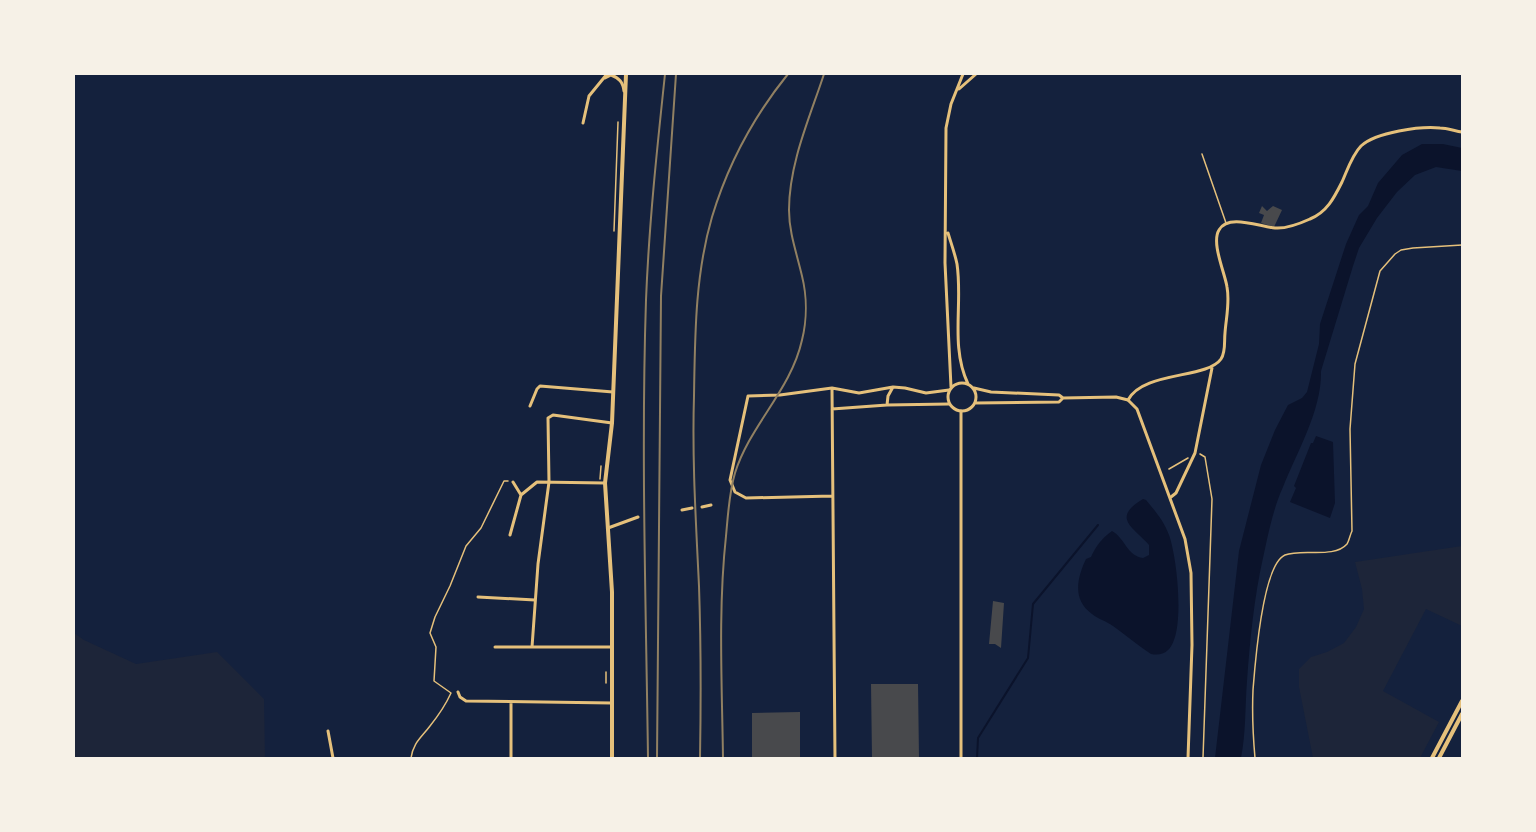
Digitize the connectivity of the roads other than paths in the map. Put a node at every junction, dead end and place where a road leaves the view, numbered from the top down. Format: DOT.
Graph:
graph roads {
  1 [pos="609,74"];
  2 [pos="616,74"];
  3 [pos="626,74"];
  4 [pos="963,74"];
  5 [pos="976,74"];
  6 [pos="958,90"];
  7 [pos="625,94"];
  8 [pos="583,123"];
  9 [pos="1462,132"];
  10 [pos="1202,154"];
  11 [pos="1226,223"];
  12 [pos="947,228"];
  13 [pos="1212,368"];
  14 [pos="968,384"];
  15 [pos="892,387"];
  16 [pos="832,388"];
  17 [pos="974,388"];
  18 [pos="950,389"];
  19 [pos="613,392"];
  20 [pos="1063,398"];
  21 [pos="1128,400"];
  22 [pos="949,404"];
  23 [pos="975,404"];
  24 [pos="887,405"];
  25 [pos="530,406"];
  26 [pos="832,409"];
  27 [pos="961,411"];
  28 [pos="612,423"];
  29 [pos="513,482"];
  30 [pos="549,482"];
  31 [pos="605,483"];
  32 [pos="521,495"];
  33 [pos="832,496"];
  34 [pos="1171,497"];
  35 [pos="711,505"];
  36 [pos="702,507"];
  37 [pos="692,508"];
  38 [pos="681,510"];
  39 [pos="638,517"];
  40 [pos="608,528"];
  41 [pos="510,535"];
  42 [pos="478,597"];
  43 [pos="535,600"];
  44 [pos="495,647"];
  45 [pos="532,647"];
  46 [pos="612,647"];
  47 [pos="458,692"];
  48 [pos="1462,700"];
  49 [pos="510,702"];
  50 [pos="612,703"];
  51 [pos="1462,714"];
  52 [pos="328,731"];
  53 [pos="333,759"];
  54 [pos="511,759"];
  55 [pos="612,759"];
  56 [pos="835,759"];
  57 [pos="961,759"];
  58 [pos="1188,759"];
  59 [pos="1432,759"];
  60 [pos="1439,759"];
  1 -- 2 [label="street"];
  1 -- 7 [label="street"];
  1 -- 8 [label="street"];
  3 -- 7 [label="main road"];
  4 -- 6 [label="street"];
  5 -- 6 [label="street"];
  6 -- 12 [label="street"];
  7 -- 19 [label="main road"];
  9 -- 11 [label="street"];
  10 -- 11 [label="lane"];
  11 -- 13 [label="street"];
  12 -- 14 [label="street"];
  12 -- 18 [label="street"];
  13 -- 21 [label="street"];
  13 -- 34 [label="street"];
  14 -- 17 [label="street"];
  14 -- 18 [label="street"];
  15 -- 16 [label="street"];
  15 -- 18 [label="street"];
  15 -- 24 [label="street"];
  16 -- 26 [label="street"];
  16 -- 33 [label="street"];
  17 -- 20 [label="street"];
  17 -- 23 [label="street"];
  18 -- 22 [label="street"];
  19 -- 25 [label="street"];
  19 -- 28 [label="main road"];
  20 -- 21 [label="street"];
  20 -- 23 [label="street"];
  21 -- 34 [label="street"];
  22 -- 24 [label="street"];
  22 -- 27 [label="street"];
  23 -- 27 [label="street"];
  24 -- 26 [label="street"];
  26 -- 33 [label="street"];
  27 -- 57 [label="street"];
  28 -- 30 [label="street"];
  28 -- 31 [label="main road"];
  29 -- 32 [label="street"];
  30 -- 31 [label="street"];
  30 -- 32 [label="street"];
  30 -- 43 [label="street"];
  31 -- 40 [label="main road"];
  32 -- 41 [label="street"];
  33 -- 56 [label="street"];
  34 -- 58 [label="street"];
  35 -- 36 [label="street"];
  37 -- 38 [label="street"];
  39 -- 40 [label="street"];
  40 -- 46 [label="main road"];
  42 -- 43 [label="street"];
  43 -- 45 [label="street"];
  44 -- 45 [label="street"];
  45 -- 46 [label="street"];
  46 -- 50 [label="main road"];
  47 -- 49 [label="street"];
  48 -- 59 [label="main road"];
  49 -- 50 [label="street"];
  49 -- 54 [label="street"];
  50 -- 55 [label="main road"];
  51 -- 60 [label="main road"];
  52 -- 53 [label="street"];
}
